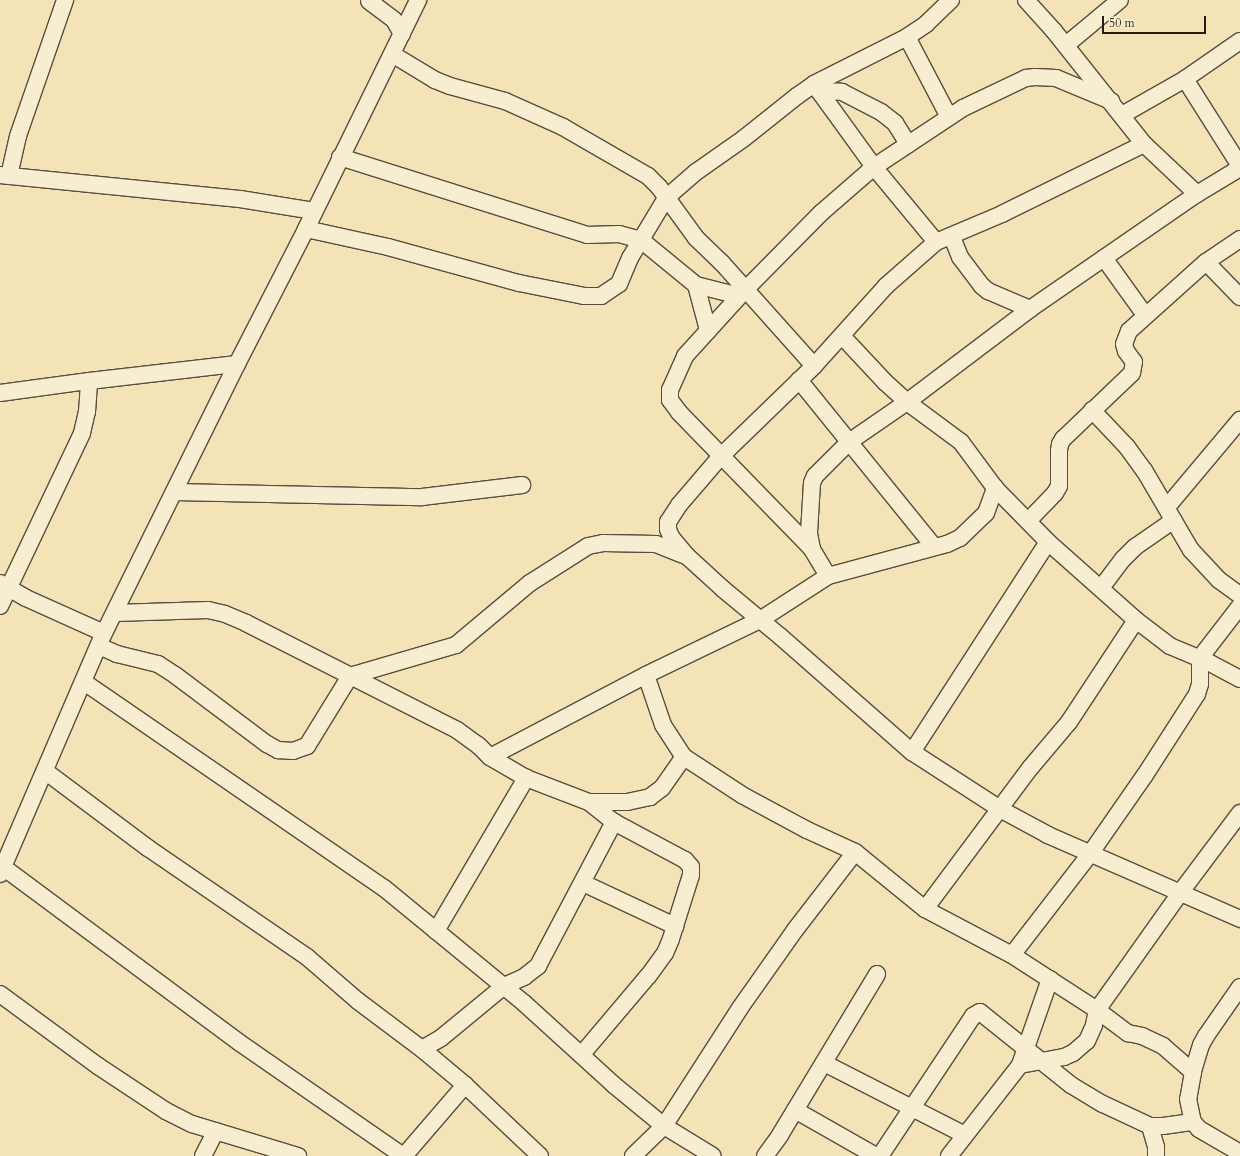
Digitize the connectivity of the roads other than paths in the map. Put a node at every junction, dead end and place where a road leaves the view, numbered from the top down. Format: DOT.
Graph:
graph roads {
  1 [pos="65,0"];
  2 [pos="370,0"];
  3 [pos="418,0"];
  4 [pos="951,0"];
  5 [pos="1026,0"];
  6 [pos="1120,0"];
  7 [pos="402,34"];
  8 [pos="907,37"];
  9 [pos="1240,41"];
  10 [pos="1066,45"];
  11 [pos="392,54"];
  12 [pos="1077,59"];
  13 [pos="1056,78"];
  14 [pos="1185,79"];
  15 [pos="817,87"];
  16 [pos="1111,101"];
  17 [pos="1144,102"];
  18 [pos="1122,115"];
  19 [pos="949,117"];
  20 [pos="1141,140"];
  21 [pos="908,144"];
  22 [pos="340,157"];
  23 [pos="874,167"];
  24 [pos="1240,167"];
  25 [pos="4,176"];
  26 [pos="1197,194"];
  27 [pos="666,198"];
  28 [pos="314,211"];
  29 [pos="306,229"];
  30 [pos="952,237"];
  31 [pos="1240,239"];
  32 [pos="641,240"];
  33 [pos="936,242"];
  34 [pos="1104,258"];
  35 [pos="1206,262"];
  36 [pos="696,285"];
  37 [pos="742,293"];
  38 [pos="1240,297"];
  39 [pos="1030,309"];
  40 [pos="1145,315"];
  41 [pos="708,330"];
  42 [pos="842,336"];
  43 [pos="237,364"];
  44 [pos="814,366"];
  45 [pos="799,380"];
  46 [pos="89,381"];
  47 [pos="0,393"];
  48 [pos="907,402"];
  49 [pos="1092,410"];
  50 [pos="1240,420"];
  51 [pos="850,442"];
  52 [pos="721,456"];
  53 [pos="522,485"];
  54 [pos="995,488"];
  55 [pos="174,492"];
  56 [pos="1013,506"];
  57 [pos="986,513"];
  58 [pos="1170,514"];
  59 [pos="1028,521"];
  60 [pos="1048,542"];
  61 [pos="934,547"];
  62 [pos="812,549"];
  63 [pos="688,557"];
  64 [pos="828,576"];
  65 [pos="4,586"];
  66 [pos="1101,588"];
  67 [pos="1239,596"];
  68 [pos="0,606"];
  69 [pos="115,613"];
  70 [pos="760,620"];
  71 [pos="1136,620"];
  72 [pos="101,640"];
  73 [pos="1200,658"];
  74 [pos="646,675"];
  75 [pos="350,676"];
  76 [pos="1240,679"];
  77 [pos="84,682"];
  78 [pos="912,752"];
  79 [pos="490,757"];
  80 [pos="684,757"];
  81 [pos="45,771"];
  82 [pos="526,778"];
  83 [pos="588,802"];
  84 [pos="1000,809"];
  85 [pos="1240,813"];
  86 [pos="614,822"];
  87 [pos="5,847"];
  88 [pos="855,852"];
  89 [pos="1090,854"];
  90 [pos="2,870"];
  91 [pos="583,883"];
  92 [pos="1180,893"];
  93 [pos="925,909"];
  94 [pos="1240,920"];
  95 [pos="675,926"];
  96 [pos="436,931"];
  97 [pos="1012,955"];
  98 [pos="878,974"];
  99 [pos="1050,979"];
  100 [pos="504,986"];
  101 [pos="1240,986"];
  102 [pos="0,994"];
  103 [pos="1097,1010"];
  104 [pos="422,1049"];
  105 [pos="1026,1050"];
  106 [pos="582,1054"];
  107 [pos="1040,1060"];
  108 [pos="824,1062"];
  109 [pos="1020,1065"];
  110 [pos="1194,1072"];
  111 [pos="466,1085"];
  112 [pos="911,1108"];
  113 [pos="795,1110"];
  114 [pos="1193,1122"];
  115 [pos="664,1126"];
  116 [pos="1157,1126"];
  117 [pos="216,1131"];
  118 [pos="965,1134"];
  119 [pos="1156,1151"];
  120 [pos="1240,1153"];
  121 [pos="203,1156"];
  122 [pos="298,1156"];
  123 [pos="404,1156"];
  124 [pos="540,1156"];
  125 [pos="633,1156"];
  126 [pos="713,1156"];
  127 [pos="765,1156"];
  128 [pos="876,1156"];
  129 [pos="880,1156"];
  130 [pos="949,1156"];
  1 -- 25 [label="street"];
  2 -- 7 [label="street"];
  3 -- 7 [label="street"];
  4 -- 8 [label="street"];
  5 -- 10 [label="street"];
  6 -- 10 [label="street"];
  7 -- 11 [label="street"];
  8 -- 15 [label="street"];
  8 -- 19 [label="street"];
  9 -- 14 [label="street"];
  10 -- 12 [label="street"];
  11 -- 22 [label="street"];
  11 -- 27 [label="street"];
  12 -- 13 [label="street"];
  12 -- 16 [label="street"];
  13 -- 16 [label="street"];
  13 -- 19 [label="street"];
  14 -- 17 [label="street"];
  14 -- 24 [label="street"];
  15 -- 21 [label="street"];
  15 -- 23 [label="street"];
  15 -- 27 [label="street"];
  16 -- 18 [label="street"];
  17 -- 18 [label="street"];
  17 -- 20 [label="street"];
  18 -- 20 [label="street"];
  19 -- 21 [label="street"];
  20 -- 26 [label="street"];
  20 -- 30 [label="street"];
  21 -- 23 [label="street"];
  22 -- 28 [label="street"];
  22 -- 32 [label="street"];
  23 -- 33 [label="street"];
  23 -- 37 [label="street"];
  24 -- 26 [label="street"];
  25 -- 28 [label="street"];
  26 -- 34 [label="street"];
  27 -- 32 [label="street"];
  27 -- 37 [label="street"];
  28 -- 29 [label="street"];
  29 -- 32 [label="street"];
  29 -- 43 [label="street"];
  30 -- 33 [label="street"];
  30 -- 39 [label="street"];
  31 -- 35 [label="street"];
  32 -- 36 [label="street"];
  33 -- 42 [label="street"];
  34 -- 39 [label="street"];
  34 -- 40 [label="street"];
  35 -- 38 [label="street"];
  35 -- 40 [label="street"];
  36 -- 37 [label="street"];
  36 -- 41 [label="street"];
  37 -- 41 [label="street"];
  37 -- 44 [label="street"];
  39 -- 48 [label="street"];
  40 -- 49 [label="street"];
  41 -- 52 [label="street"];
  42 -- 44 [label="street"];
  42 -- 48 [label="street"];
  43 -- 46 [label="street"];
  43 -- 55 [label="street"];
  44 -- 45 [label="street"];
  45 -- 51 [label="street"];
  45 -- 52 [label="street"];
  46 -- 47 [label="street"];
  46 -- 65 [label="street"];
  48 -- 51 [label="street"];
  48 -- 54 [label="street"];
  49 -- 58 [label="street"];
  49 -- 59 [label="street"];
  50 -- 58 [label="street"];
  51 -- 61 [label="street"];
  51 -- 62 [label="street"];
  52 -- 62 [label="street"];
  52 -- 63 [label="street"];
  53 -- 55 [label="street"];
  54 -- 56 [label="street"];
  54 -- 57 [label="street"];
  55 -- 69 [label="street"];
  56 -- 57 [label="street"];
  56 -- 59 [label="street"];
  57 -- 61 [label="street"];
  58 -- 66 [label="street"];
  58 -- 67 [label="street"];
  59 -- 60 [label="street"];
  60 -- 66 [label="street"];
  60 -- 78 [label="street"];
  61 -- 64 [label="street"];
  62 -- 64 [label="street"];
  63 -- 70 [label="street"];
  63 -- 75 [label="street"];
  64 -- 70 [label="street"];
  65 -- 68 [label="street"];
  65 -- 72 [label="street"];
  66 -- 71 [label="street"];
  67 -- 73 [label="street"];
  69 -- 72 [label="street"];
  69 -- 75 [label="street"];
  70 -- 74 [label="street"];
  70 -- 78 [label="street"];
  71 -- 73 [label="street"];
  71 -- 84 [label="street"];
  72 -- 75 [label="street"];
  72 -- 77 [label="street"];
  73 -- 76 [label="street"];
  73 -- 89 [label="street"];
  74 -- 79 [label="street"];
  74 -- 80 [label="street"];
  75 -- 79 [label="street"];
  77 -- 81 [label="street"];
  77 -- 96 [label="street"];
  78 -- 84 [label="street"];
  79 -- 82 [label="street"];
  80 -- 83 [label="street"];
  80 -- 88 [label="street"];
  81 -- 87 [label="street"];
  81 -- 104 [label="street"];
  82 -- 83 [label="street"];
  82 -- 96 [label="street"];
  83 -- 86 [label="street"];
  84 -- 89 [label="street"];
  84 -- 93 [label="street"];
  85 -- 92 [label="street"];
  86 -- 91 [label="street"];
  86 -- 95 [label="street"];
  87 -- 90 [label="street"];
  88 -- 93 [label="street"];
  88 -- 115 [label="street"];
  89 -- 92 [label="street"];
  89 -- 97 [label="street"];
  90 -- 123 [label="street"];
  91 -- 95 [label="street"];
  91 -- 100 [label="street"];
  92 -- 94 [label="street"];
  92 -- 103 [label="street"];
  93 -- 97 [label="street"];
  95 -- 106 [label="street"];
  96 -- 100 [label="street"];
  97 -- 99 [label="street"];
  98 -- 108 [label="street"];
  99 -- 103 [label="street"];
  99 -- 105 [label="street"];
  100 -- 104 [label="street"];
  100 -- 106 [label="street"];
  101 -- 110 [label="street"];
  102 -- 117 [label="street"];
  103 -- 107 [label="street"];
  103 -- 110 [label="street"];
  104 -- 111 [label="street"];
  105 -- 107 [label="street"];
  105 -- 109 [label="street"];
  105 -- 112 [label="street"];
  106 -- 115 [label="street"];
  107 -- 109 [label="street"];
  107 -- 116 [label="street"];
  108 -- 112 [label="street"];
  108 -- 113 [label="street"];
  109 -- 118 [label="street"];
  110 -- 114 [label="street"];
  111 -- 123 [label="street"];
  111 -- 124 [label="street"];
  112 -- 118 [label="street"];
  112 -- 129 [label="street"];
  113 -- 127 [label="street"];
  113 -- 128 [label="street"];
  114 -- 116 [label="street"];
  114 -- 120 [label="street"];
  115 -- 125 [label="street"];
  115 -- 126 [label="street"];
  116 -- 119 [label="street"];
  117 -- 121 [label="street"];
  117 -- 122 [label="street"];
  118 -- 130 [label="street"];
}
